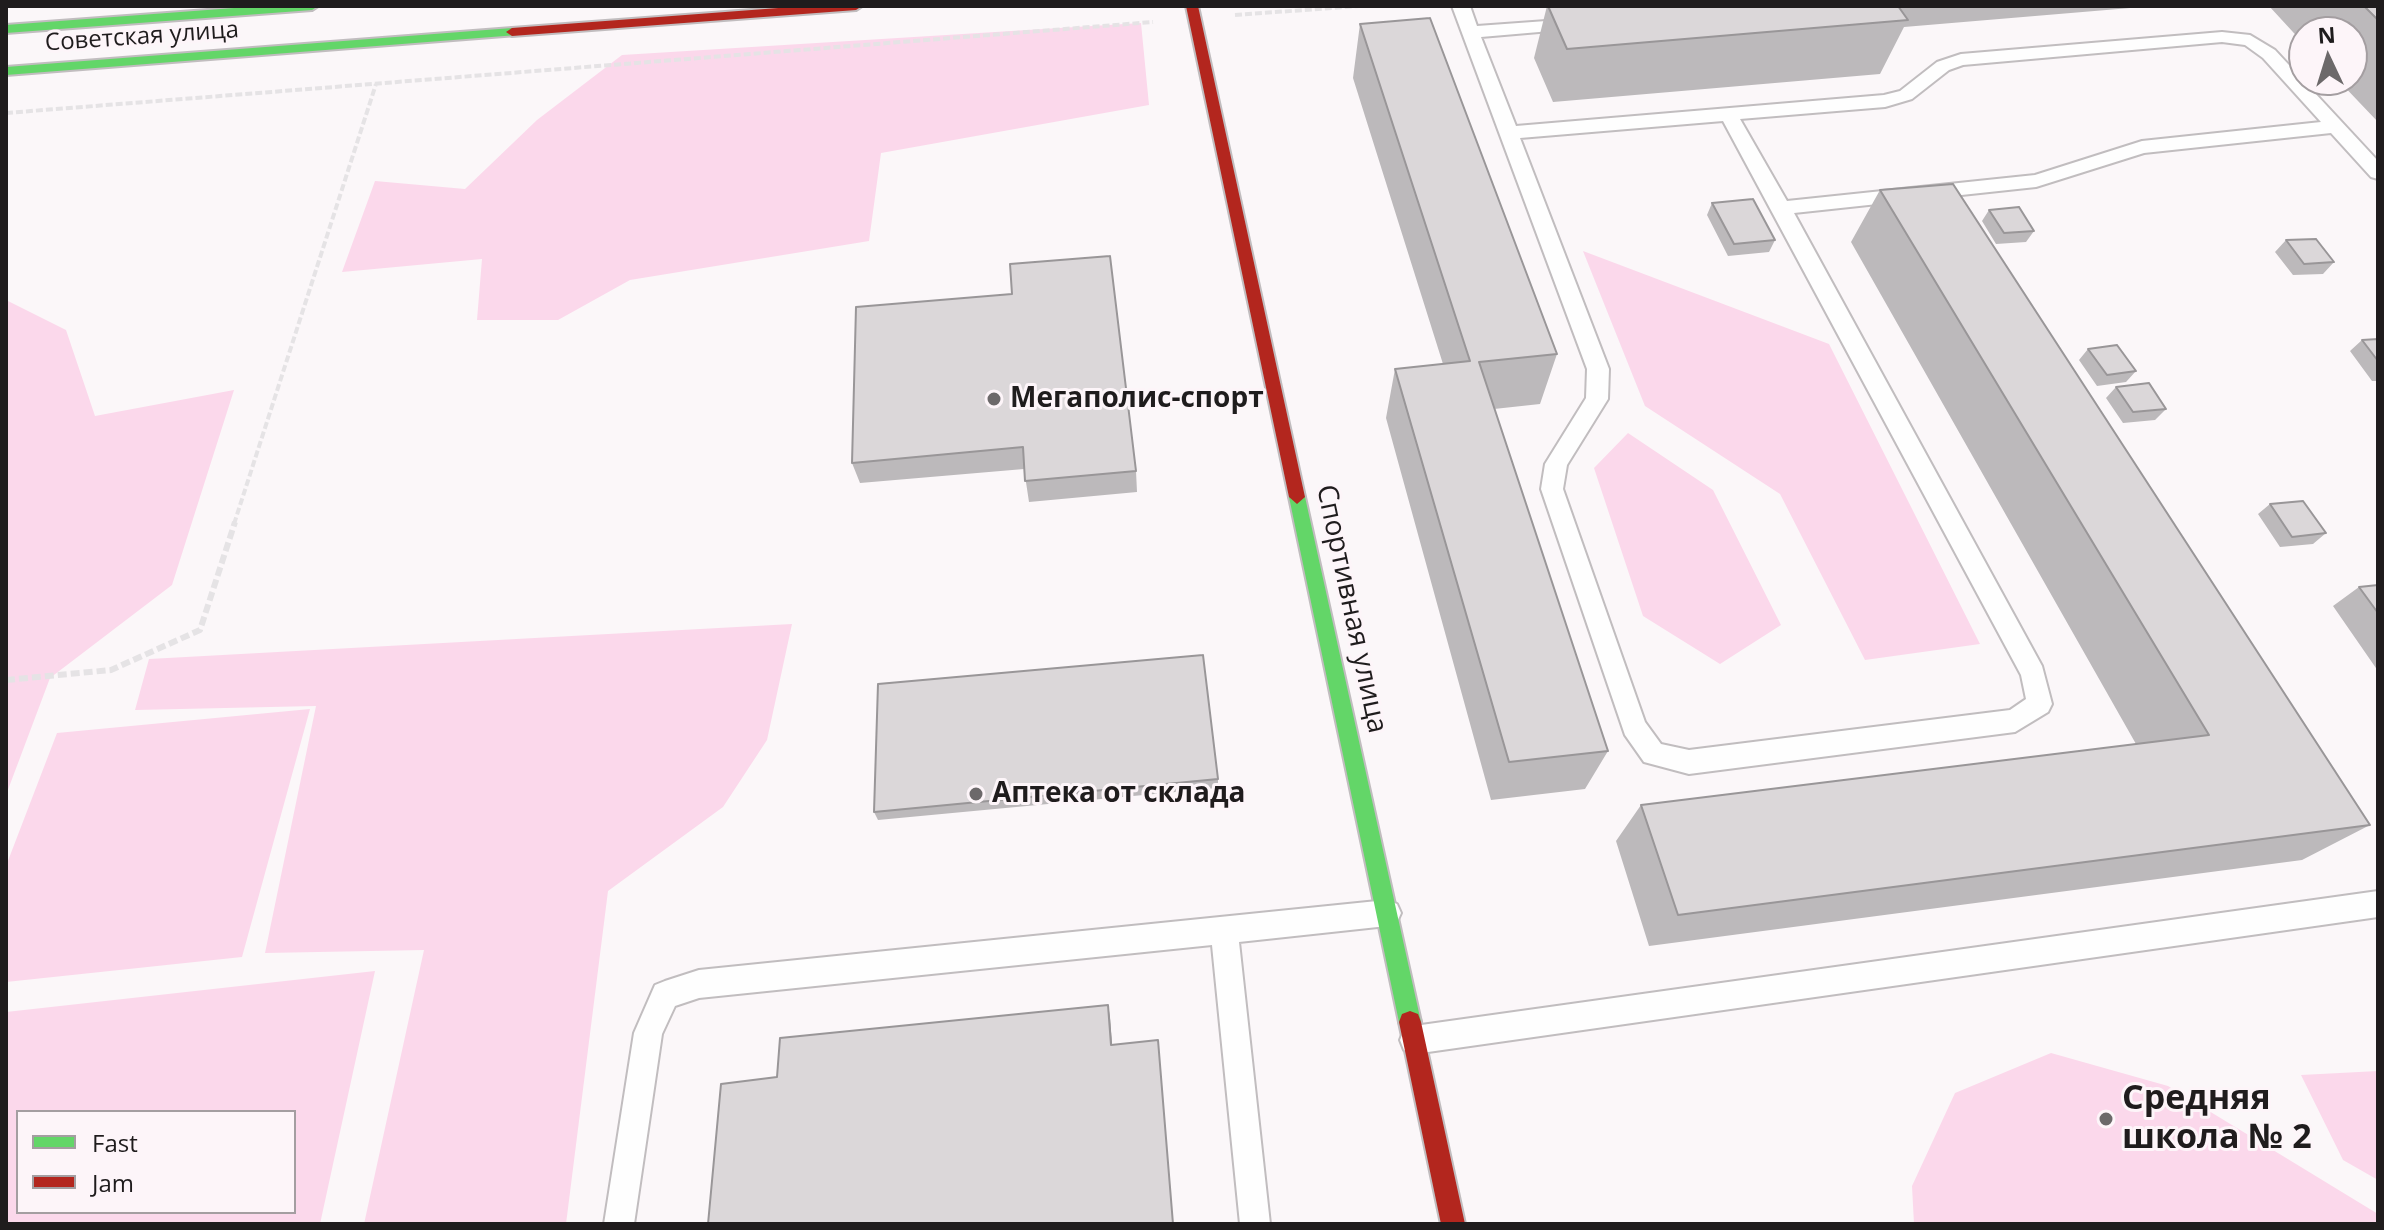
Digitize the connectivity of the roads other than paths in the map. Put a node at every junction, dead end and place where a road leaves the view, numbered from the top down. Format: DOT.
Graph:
graph roads {
  1 [pos="312,6"];
  2 [pos="856,6"];
  3 [pos="1461,6"];
  4 [pos="1194,12"];
  5 [pos="1596,23"];
  6 [pos="6,29"];
  7 [pos="1472,32"];
  8 [pos="6,71"];
  9 [pos="1728,114"];
  10 [pos="2335,127"];
  11 [pos="1509,133"];
  12 [pos="2378,173"];
  13 [pos="1781,208"];
  14 [pos="2378,904"];
  15 [pos="1387,913"];
  16 [pos="1224,931"];
  17 [pos="1414,1040"];
  18 [pos="619,1224"];
  19 [pos="1255,1224"];
  20 [pos="1453,1224"];
  1 -- 6 [label="street, Советская улица"];
  2 -- 8 [label="street, Советская улица"];
  3 -- 7 [label="lane"];
  4 -- 15 [label="street, Спортивная улица"];
  5 -- 7 [label="lane"];
  7 -- 11 [label="lane"];
  9 -- 10 [label="lane"];
  9 -- 11 [label="lane"];
  9 -- 13 [label="lane"];
  10 -- 12 [label="lane"];
  10 -- 13 [label="lane"];
  11 -- 13 [label="lane"];
  14 -- 17 [label="lane"];
  15 -- 16 [label="lane"];
  15 -- 17 [label="street, Спортивная улица"];
  16 -- 18 [label="lane"];
  16 -- 19 [label="lane"];
  17 -- 20 [label="street, Спортивная улица"];
}
